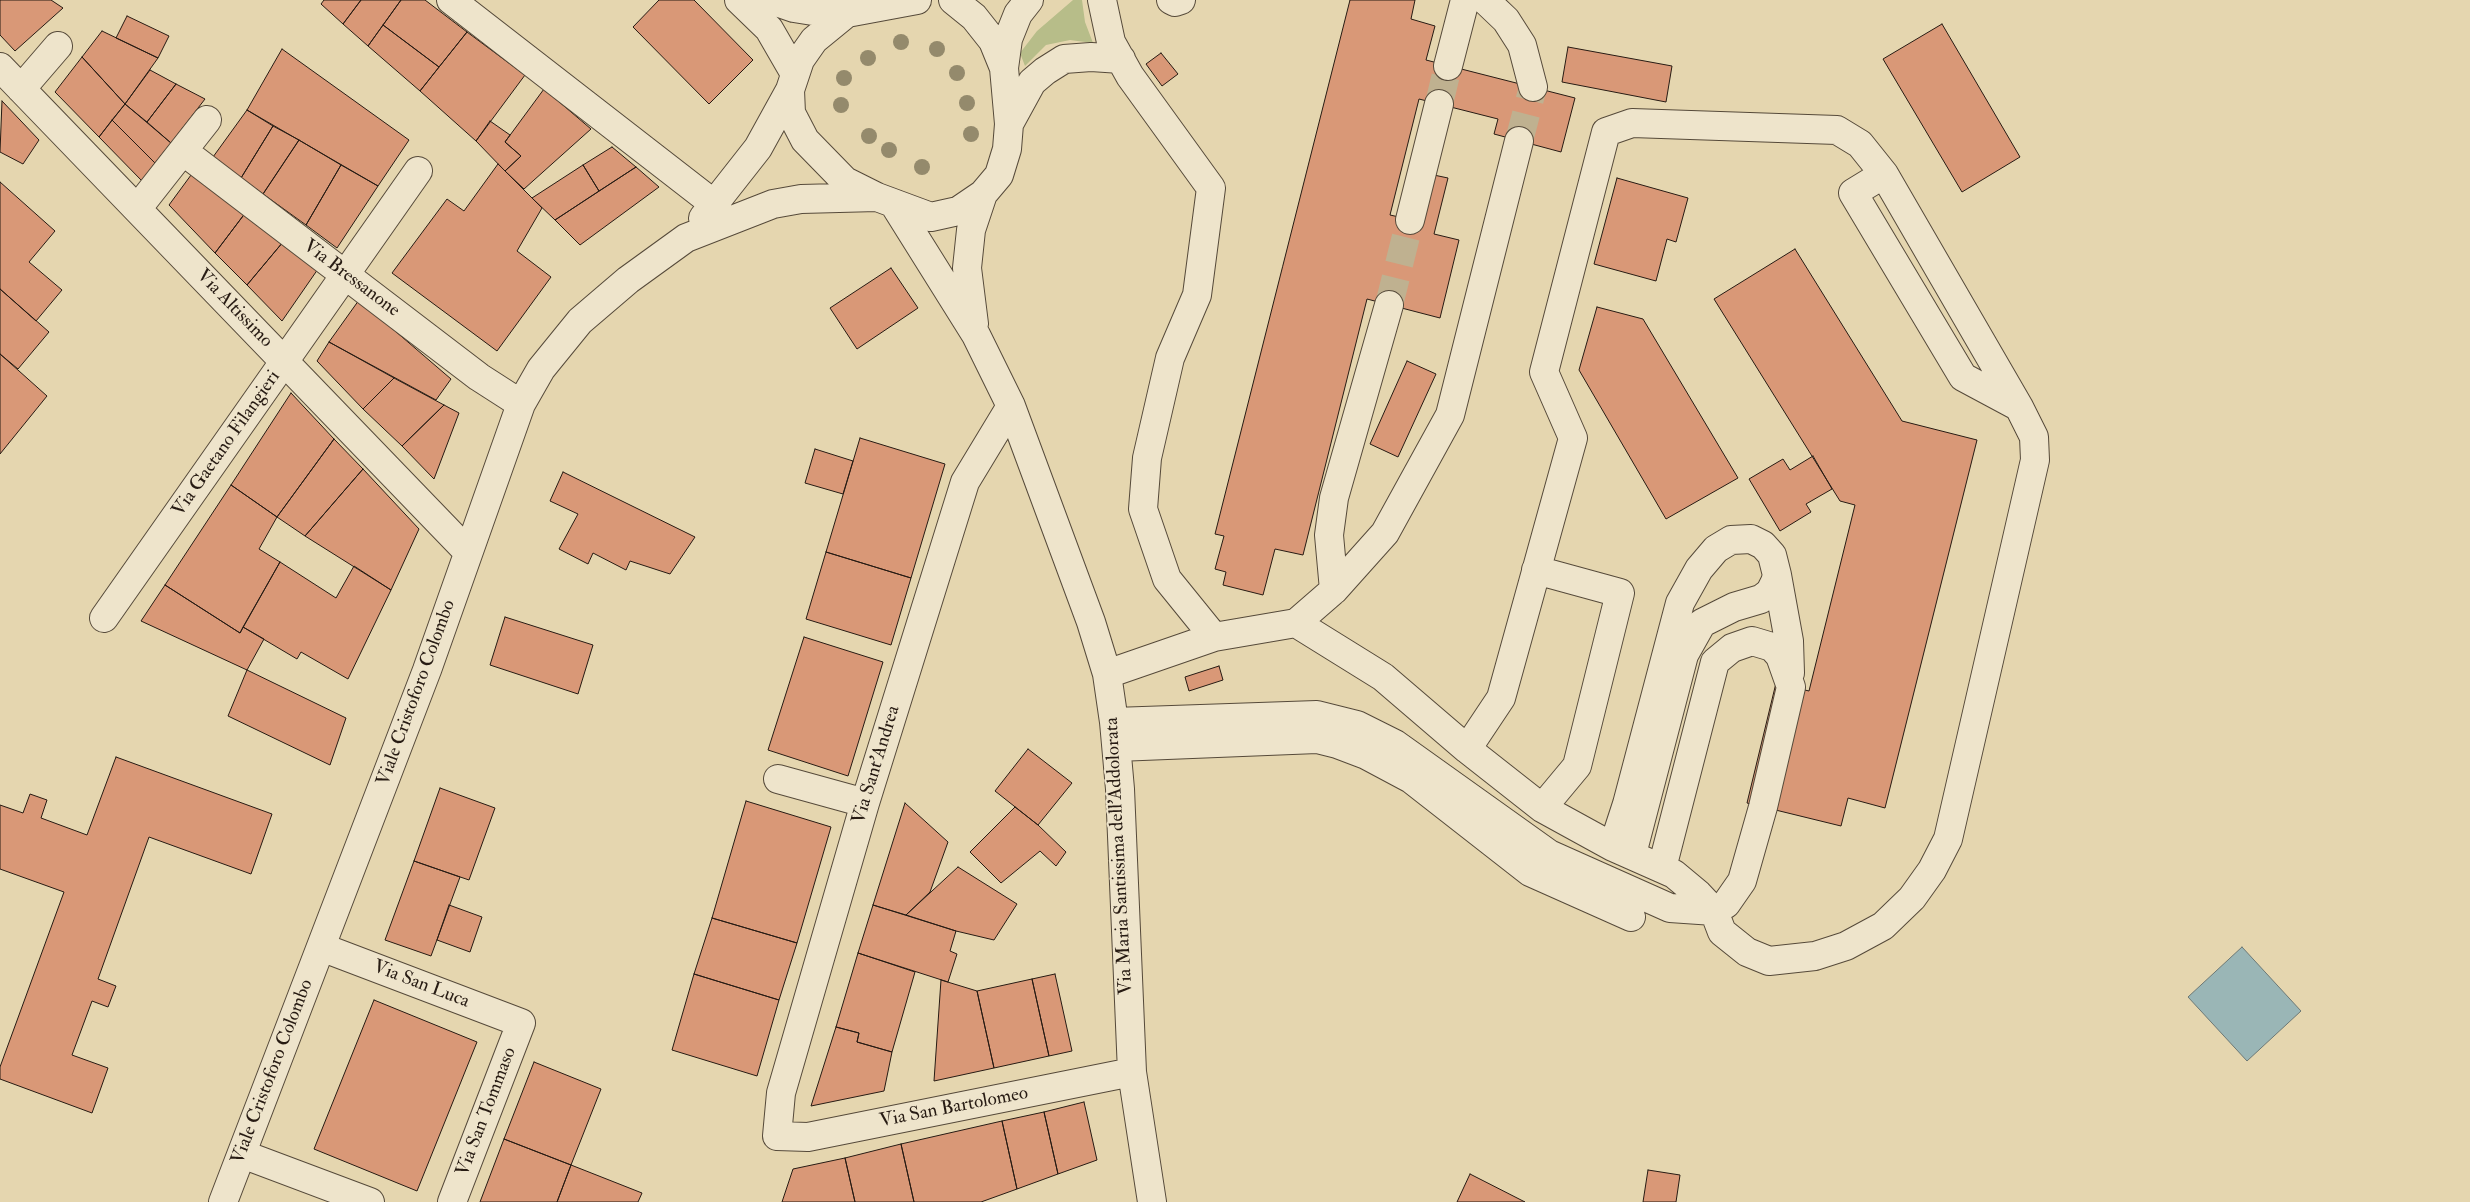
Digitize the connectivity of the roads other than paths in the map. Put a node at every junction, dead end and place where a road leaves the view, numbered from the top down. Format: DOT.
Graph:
graph roads {
  1 [pos="451,0"];
  2 [pos="739,0"];
  3 [pos="771,0"];
  4 [pos="917,0"];
  5 [pos="953,0"];
  6 [pos="1029,0"];
  7 [pos="1102,0"];
  8 [pos="1171,0"];
  9 [pos="1181,0"];
  10 [pos="1465,0"];
  11 [pos="1485,0"];
  12 [pos="848,13"];
  13 [pos="58,46"];
  14 [pos="1121,59"];
  15 [pos="1448,66"];
  16 [pos="0,67"];
  17 [pos="1004,68"];
  18 [pos="793,82"];
  19 [pos="1533,87"];
  20 [pos="21,88"];
  21 [pos="1439,104"];
  22 [pos="208,120"];
  23 [pos="1009,124"];
  24 [pos="1519,141"];
  25 [pos="184,151"];
  26 [pos="418,171"];
  27 [pos="1884,174"];
  28 [pos="984,194"];
  29 [pos="885,201"];
  30 [pos="714,204"];
  31 [pos="137,209"];
  32 [pos="1410,220"];
  33 [pos="686,238"];
  34 [pos="346,276"];
  35 [pos="1389,305"];
  36 [pos="976,335"];
  37 [pos="285,362"];
  38 [pos="521,404"];
  39 [pos="1011,406"];
  40 [pos="2019,407"];
  41 [pos="468,552"];
  42 [pos="1536,570"];
  43 [pos="1777,575"];
  44 [pos="1334,590"];
  45 [pos="104,618"];
  46 [pos="1296,623"];
  47 [pos="1214,637"];
  48 [pos="1107,674"];
  49 [pos="1791,687"];
  50 [pos="1115,734"];
  51 [pos="1467,749"];
  52 [pos="778,779"];
  53 [pos="865,803"];
  54 [pos="1542,808"];
  55 [pos="1622,851"];
  56 [pos="1662,868"];
  57 [pos="1714,911"];
  58 [pos="1631,918"];
  59 [pos="321,947"];
  60 [pos="521,1023"];
  61 [pos="1132,1072"];
  62 [pos="777,1136"];
  63 [pos="242,1154"];
  64 [pos="224,1202"];
  65 [pos="370,1202"];
  66 [pos="452,1202"];
  67 [pos="1152,1202"];
  68 [pos="1168,1202"];
  1 -- 30 [label="street"];
  2 -- 18 [label="street"];
  3 -- 12 [label="street"];
  4 -- 12 [label="street"];
  5 -- 17 [label="street"];
  6 -- 17 [label="street"];
  7 -- 14 [label="street"];
  8 -- 9 [label="street"];
  10 -- 15 [label="street"];
  11 -- 19 [label="street"];
  12 -- 18 [label="street"];
  13 -- 20 [label="street"];
  14 -- 23 [label="street"];
  14 -- 47 [label="street"];
  16 -- 20 [label="street, Via Altissimo"];
  17 -- 23 [label="street"];
  18 -- 29 [label="street"];
  18 -- 30 [label="street"];
  20 -- 31 [label="street, Via Altissimo"];
  21 -- 32 [label="street"];
  22 -- 25 [label="street"];
  23 -- 28 [label="street"];
  24 -- 44 [label="street"];
  25 -- 31 [label="street"];
  25 -- 34 [label="street, Via Bressanone"];
  26 -- 34 [label="street, Via Gaetano Filangieri"];
  27 -- 40 [label="street"];
  27 -- 40 [label="street"];
  27 -- 42 [label="street"];
  28 -- 29 [label="street"];
  28 -- 36 [label="street"];
  29 -- 33 [label="street"];
  29 -- 36 [label="street"];
  30 -- 33 [label="street"];
  31 -- 37 [label="street, Via Altissimo"];
  33 -- 38 [label="street, Viale Cristoforo Colombo"];
  34 -- 37 [label="street, Via Gaetano Filangieri"];
  34 -- 38 [label="street, Via Bressanone"];
  35 -- 44 [label="street"];
  36 -- 39 [label="street, Via Maria Santissima dell'Addolorata"];
  37 -- 41 [label="street, Via Altissimo"];
  37 -- 45 [label="street, Via Gaetano Filangieri"];
  38 -- 41 [label="street, Viale Cristoforo Colombo"];
  39 -- 48 [label="street, Via Maria Santissima dell'Addolorata"];
  39 -- 53 [label="street, Via Sant'Andrea"];
  40 -- 57 [label="street"];
  41 -- 59 [label="street, Viale Cristoforo Colombo"];
  42 -- 51 [label="street"];
  42 -- 54 [label="street"];
  43 -- 49 [label="street"];
  43 -- 55 [label="street"];
  43 -- 55 [label="street"];
  44 -- 46 [label="street"];
  46 -- 47 [label="street"];
  46 -- 51 [label="street"];
  47 -- 48 [label="street"];
  48 -- 50 [label="street, Via Maria Santissima dell'Addolorata"];
  49 -- 56 [label="street"];
  49 -- 57 [label="street"];
  50 -- 57 [label="street"];
  50 -- 58 [label="street"];
  50 -- 61 [label="street, Via Maria Santissima dell'Addolorata"];
  51 -- 54 [label="street"];
  52 -- 53 [label="street"];
  53 -- 62 [label="street, Via Sant'Andrea"];
  54 -- 55 [label="street"];
  55 -- 56 [label="street"];
  56 -- 57 [label="street"];
  59 -- 60 [label="street, Via San Luca"];
  59 -- 63 [label="street, Viale Cristoforo Colombo"];
  60 -- 66 [label="street, Via San Tommaso"];
  61 -- 62 [label="street, Via San Bartolomeo"];
  61 -- 67 [label="street, Via Maria Santissima dell'Addolorata"];
  61 -- 68 [label="street, Via Maria Santissima dell'Addolorata"];
  63 -- 64 [label="street, Viale Cristoforo Colombo"];
  63 -- 65 [label="street"];
}
